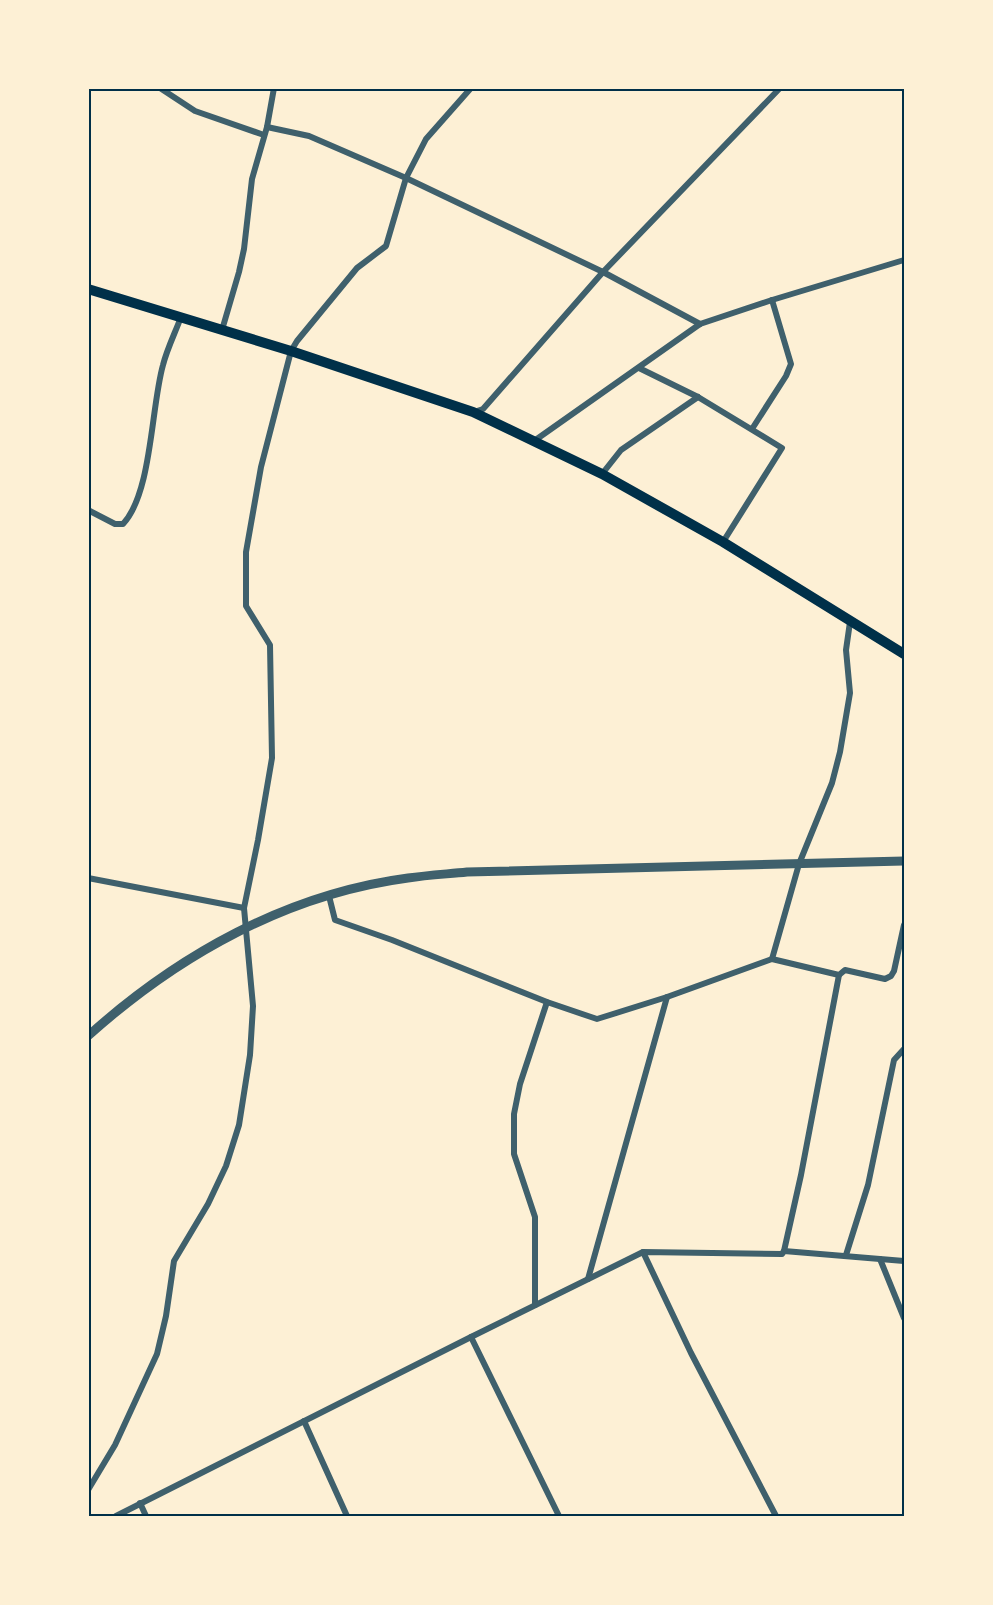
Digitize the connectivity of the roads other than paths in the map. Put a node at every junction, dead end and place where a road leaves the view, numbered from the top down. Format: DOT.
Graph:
graph roads {
  1 [pos="160,88"];
  2 [pos="274,88"];
  3 [pos="471,88"];
  4 [pos="780,88"];
  5 [pos="267,127"];
  6 [pos="264,135"];
  7 [pos="406,178"];
  8 [pos="904,260"];
  9 [pos="603,273"];
  10 [pos="88,289"];
  11 [pos="772,300"];
  12 [pos="181,317"];
  13 [pos="700,324"];
  14 [pos="222,330"];
  15 [pos="291,351"];
  16 [pos="639,368"];
  17 [pos="698,397"];
  18 [pos="473,412"];
  19 [pos="752,429"];
  20 [pos="534,441"];
  21 [pos="602,474"];
  22 [pos="88,510"];
  23 [pos="723,542"];
  24 [pos="850,622"];
  25 [pos="904,654"];
  26 [pos="904,861"];
  27 [pos="799,864"];
  28 [pos="88,878"];
  29 [pos="329,896"];
  30 [pos="244,908"];
  31 [pos="904,925"];
  32 [pos="245,928"];
  33 [pos="772,959"];
  34 [pos="839,975"];
  35 [pos="667,997"];
  36 [pos="547,1002"];
  37 [pos="88,1036"];
  38 [pos="904,1049"];
  39 [pos="784,1251"];
  40 [pos="643,1252"];
  41 [pos="846,1255"];
  42 [pos="880,1259"];
  43 [pos="904,1261"];
  44 [pos="588,1279"];
  45 [pos="535,1305"];
  46 [pos="904,1318"];
  47 [pos="471,1337"];
  48 [pos="304,1421"];
  49 [pos="88,1490"];
  50 [pos="140,1503"];
  51 [pos="116,1516"];
  52 [pos="146,1516"];
  53 [pos="347,1516"];
  54 [pos="558,1516"];
  55 [pos="776,1516"];
  1 -- 6 [label="street"];
  2 -- 5 [label="street"];
  3 -- 7 [label="street"];
  4 -- 9 [label="street"];
  5 -- 6 [label="street"];
  5 -- 7 [label="street"];
  6 -- 14 [label="street"];
  7 -- 9 [label="street"];
  7 -- 15 [label="street"];
  8 -- 11 [label="street"];
  9 -- 13 [label="street"];
  9 -- 18 [label="street"];
  10 -- 12 [label="main road"];
  11 -- 13 [label="street"];
  11 -- 19 [label="street"];
  12 -- 14 [label="main road"];
  12 -- 22 [label="street"];
  13 -- 16 [label="street"];
  14 -- 15 [label="main road"];
  15 -- 18 [label="main road"];
  15 -- 30 [label="street"];
  16 -- 17 [label="street"];
  16 -- 20 [label="street"];
  17 -- 19 [label="street"];
  17 -- 21 [label="street"];
  18 -- 20 [label="main road"];
  19 -- 23 [label="street"];
  20 -- 21 [label="main road"];
  21 -- 23 [label="main road"];
  23 -- 24 [label="main road"];
  24 -- 25 [label="main road"];
  24 -- 27 [label="street"];
  26 -- 27 [label="street"];
  27 -- 29 [label="street"];
  27 -- 33 [label="street"];
  28 -- 30 [label="street"];
  29 -- 32 [label="street"];
  29 -- 36 [label="street"];
  30 -- 32 [label="street"];
  31 -- 34 [label="street"];
  32 -- 37 [label="street"];
  32 -- 49 [label="street"];
  33 -- 34 [label="street"];
  33 -- 35 [label="street"];
  34 -- 39 [label="street"];
  35 -- 36 [label="street"];
  35 -- 44 [label="street"];
  36 -- 45 [label="street"];
  38 -- 41 [label="street"];
  39 -- 40 [label="street"];
  39 -- 41 [label="street"];
  40 -- 44 [label="street"];
  40 -- 55 [label="street"];
  41 -- 42 [label="street"];
  42 -- 43 [label="street"];
  42 -- 46 [label="street"];
  44 -- 45 [label="street"];
  45 -- 47 [label="street"];
  47 -- 48 [label="street"];
  47 -- 54 [label="street"];
  48 -- 50 [label="street"];
  48 -- 53 [label="street"];
  50 -- 51 [label="street"];
  50 -- 52 [label="street"];
}
